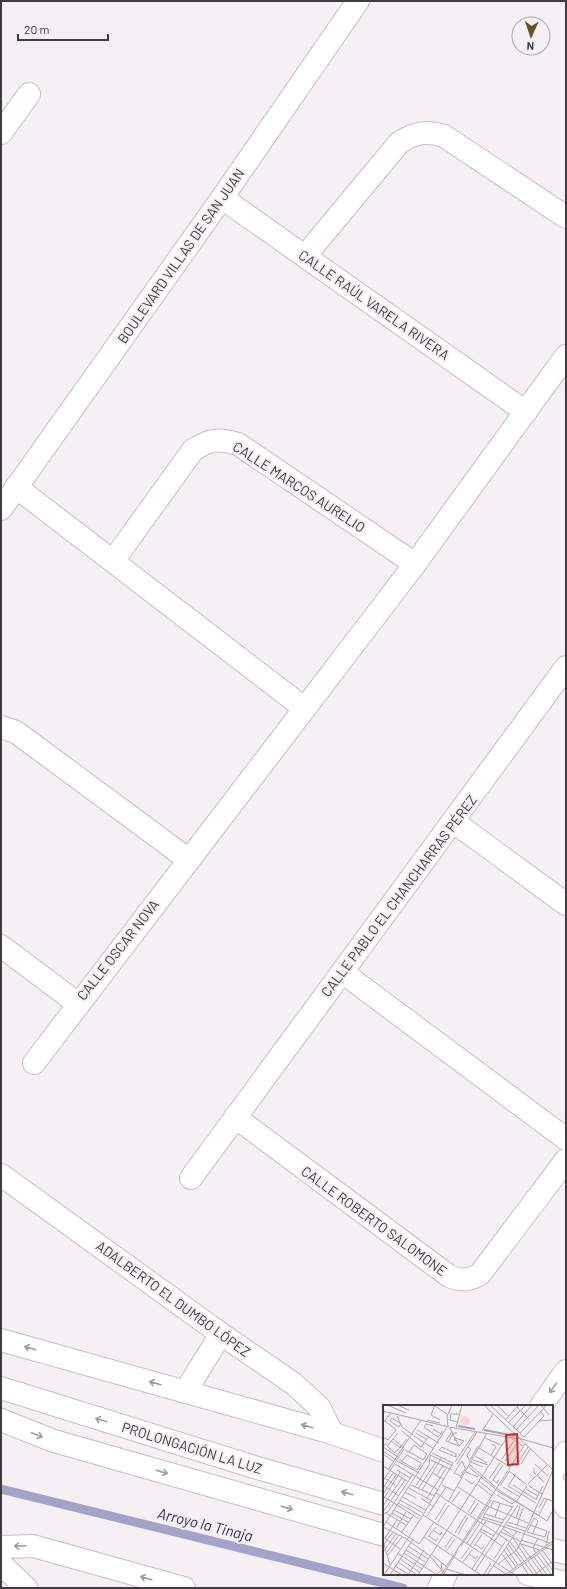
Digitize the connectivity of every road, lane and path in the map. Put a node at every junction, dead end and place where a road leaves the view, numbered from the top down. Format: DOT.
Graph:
graph roads {
  1 [pos="358,1"];
  2 [pos="29,94"];
  3 [pos="1,133"];
  4 [pos="222,198"];
  5 [pos="566,217"];
  6 [pos="305,256"];
  7 [pos="566,356"];
  8 [pos="526,412"];
  9 [pos="16,487"];
  10 [pos="1,509"];
  11 [pos="113,561"];
  12 [pos="415,564"];
  13 [pos="565,672"];
  14 [pos="304,708"];
  15 [pos="1,727"];
  16 [pos="454,822"];
  17 [pos="189,860"];
  18 [pos="566,904"];
  19 [pos="1,946"];
  20 [pos="342,972"];
  21 [pos="77,1004"];
  22 [pos="34,1062"];
  23 [pos="235,1117"];
  24 [pos="566,1139"];
  25 [pos="566,1160"];
  26 [pos="1,1175"];
  27 [pos="191,1178"];
  28 [pos="221,1334"];
  29 [pos="1,1340"];
  30 [pos="566,1371"];
  31 [pos="1,1388"];
  32 [pos="185,1392"];
  33 [pos="542,1405"];
  34 [pos="1,1420"];
  35 [pos="332,1433"];
  36 [pos="383,1451"];
  37 [pos="566,1453"];
  38 [pos="553,1471"];
  39 [pos="553,1483"];
  40 [pos="383,1504"];
  41 [pos="566,1507"];
  42 [pos="383,1535"];
  43 [pos="1,1547"];
  44 [pos="553,1550"];
  45 [pos="566,1553"];
  46 [pos="1,1564"];
  47 [pos="532,1575"];
  48 [pos="566,1583"];
  49 [pos="26,1588"];
  50 [pos="184,1588"];
  1 -- 4 [label="street, BOULEVARD VILLAS DE SAN JUAN"];
  2 -- 3 [label="street"];
  4 -- 6 [label="street, CALLE RAÚL VARELA RIVERA"];
  4 -- 9 [label="street, BOULEVARD VILLAS DE SAN JUAN"];
  5 -- 6 [label="street"];
  6 -- 8 [label="street, CALLE RAÚL VARELA RIVERA"];
  7 -- 8 [label="street"];
  8 -- 12 [label="street"];
  9 -- 10 [label="street, BOULEVARD VILLAS DE SAN JUAN"];
  9 -- 11 [label="street"];
  11 -- 12 [label="street, CALLE MARCOS AURELIO"];
  11 -- 14 [label="street"];
  12 -- 14 [label="street"];
  13 -- 16 [label="street, CALLE PABLO EL CHANCHARRAS PÉREZ"];
  14 -- 17 [label="street, CALLE OSCAR NOVA"];
  15 -- 17 [label="street"];
  16 -- 18 [label="street"];
  16 -- 20 [label="street, CALLE PABLO EL CHANCHARRAS PÉREZ"];
  17 -- 21 [label="street, CALLE OSCAR NOVA"];
  19 -- 21 [label="street, CALLE OSCAR NOVA"];
  20 -- 23 [label="street, CALLE PABLO EL CHANCHARRAS PÉREZ"];
  20 -- 24 [label="street"];
  21 -- 22 [label="street"];
  23 -- 25 [label="street, CALLE ROBERTO SALOMONE"];
  23 -- 27 [label="street, CALLE PABLO EL CHANCHARRAS PÉREZ"];
  26 -- 28 [label="street, ADALBERTO EL DUMBO LÓPEZ"];
  28 -- 32 [label="street"];
  28 -- 35 [label="street, ADALBERTO EL DUMBO LÓPEZ"];
  32 -- 29 [label="street, one-way"];
  30 -- 33 [label="street, one-way"];
  40 -- 31 [label="street, PROLONGACIÓN LA LUZ, one-way"];
  35 -- 32 [label="street, one-way"];
  34 -- 42 [label="street, one-way"];
  35 -- 36 [label="street"];
  37 -- 38 [label="street"];
  39 -- 41 [label="street"];
  50 -- 43 [label="street, one-way"];
  44 -- 45 [label="street"];
  46 -- 49 [label="street"];
  47 -- 48 [label="street"];
}
